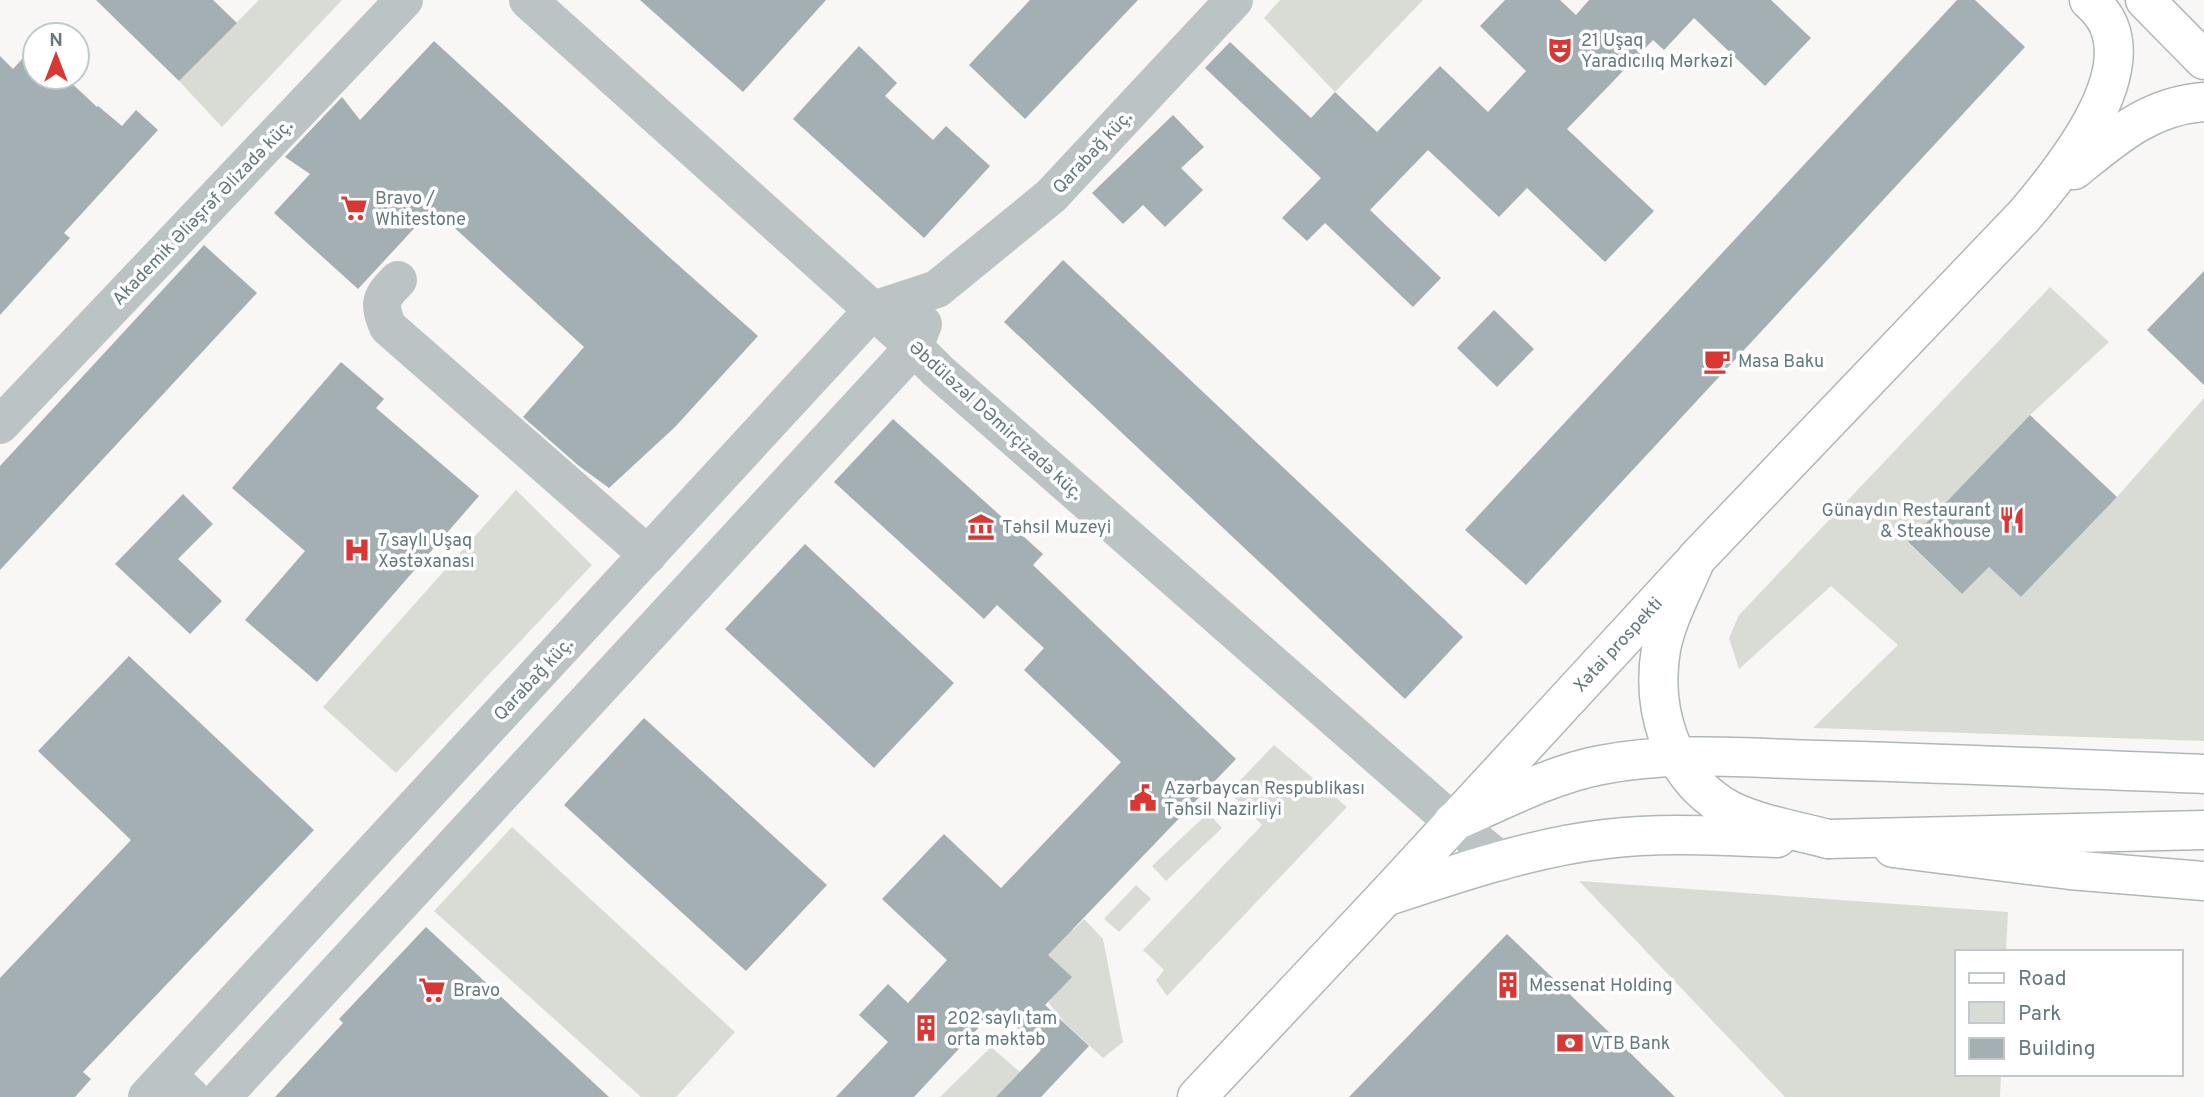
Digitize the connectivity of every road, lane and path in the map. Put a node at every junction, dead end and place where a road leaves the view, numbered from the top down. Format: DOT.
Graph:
graph roads {
  1 [pos="404,0"];
  2 [pos="528,0"];
  3 [pos="1234,0"];
  4 [pos="2089,0"];
  5 [pos="2145,0"];
  6 [pos="2204,60"];
  7 [pos="2204,102"];
  8 [pos="2042,195"];
  9 [pos="398,280"];
  10 [pos="937,289"];
  11 [pos="873,310"];
  12 [pos="914,347"];
  13 [pos="0,425"];
  14 [pos="648,555"];
  15 [pos="1696,559"];
  16 [pos="1676,756"];
  17 [pos="2204,774"];
  18 [pos="1453,822"];
  19 [pos="2200,830"];
  20 [pos="1828,839"];
  21 [pos="1502,862"];
  22 [pos="2204,881"];
  23 [pos="1385,897"];
  24 [pos="168,1090"];
  25 [pos="222,1097"];
  26 [pos="1196,1097"];
  1 -- 13 [label="street, Akademik Əliəşrəf Əlizadə küç."];
  2 -- 11 [label="street, Əbdüləzəl DƏmirçizadə küç."];
  3 -- 10 [label="street, Qarabağ küç."];
  4 -- 8 [label="main road"];
  5 -- 6 [label="main road"];
  7 -- 8 [label="main road"];
  8 -- 15 [label="main road, Xətai prospekti"];
  9 -- 14 [label="street"];
  10 -- 11 [label="street, Qarabağ küç."];
  10 -- 12 [label="street, Qarabağ küç."];
  11 -- 12 [label="street, Əbdüləzəl DƏmirçizadə küç."];
  11 -- 14 [label="street, Qarabağ küç."];
  12 -- 18 [label="street, Əbdüləzəl DƏmirçizadə küç."];
  12 -- 25 [label="street, Qarabağ küç."];
  14 -- 24 [label="street, Qarabağ küç."];
  15 -- 16 [label="main road"];
  15 -- 18 [label="main road, Xətai prospekti"];
  16 -- 17 [label="main road"];
  16 -- 18 [label="main road"];
  16 -- 20 [label="main road"];
  18 -- 21 [label="street, Əbdüləzəl DƏmirçizadə küç."];
  18 -- 23 [label="main road, Xətai prospekti"];
  19 -- 20 [label="main road"];
  20 -- 21 [label="main road"];
  20 -- 22 [label="main road"];
  21 -- 23 [label="main road"];
  23 -- 26 [label="main road, Xətai prospekti"];
}
